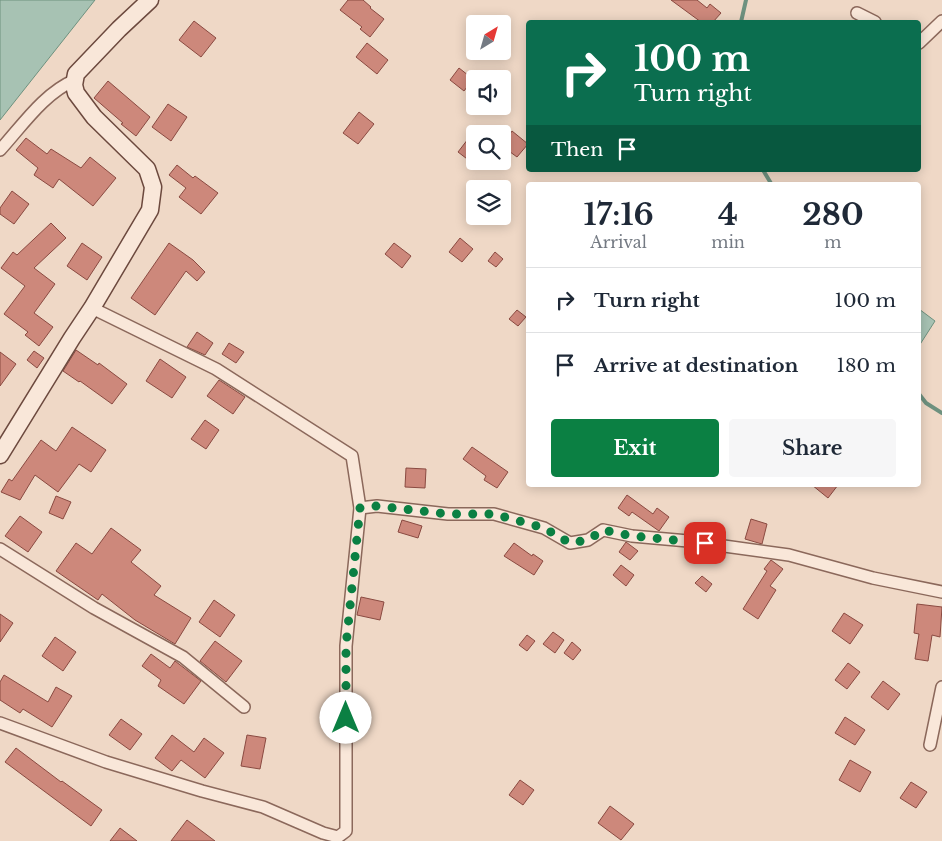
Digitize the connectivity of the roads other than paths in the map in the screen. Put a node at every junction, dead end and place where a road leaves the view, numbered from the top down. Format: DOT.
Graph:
graph roads {
  1 [pos="150,0"];
  2 [pos="857,13"];
  3 [pos="871,20"];
  4 [pos="942,21"];
  5 [pos="921,40"];
  6 [pos="75,80"];
  7 [pos="0,150"];
  8 [pos="92,308"];
  9 [pos="0,455"];
  10 [pos="360,508"];
  11 [pos="0,549"];
  12 [pos="942,592"];
  13 [pos="942,686"];
  14 [pos="244,707"];
  15 [pos="0,723"];
  16 [pos="930,745"];
  17 [pos="342,839"];
  1 -- 6 [label="main road"];
  2 -- 3 [label="street"];
  4 -- 5 [label="street"];
  6 -- 7 [label="street"];
  6 -- 8 [label="main road"];
  8 -- 9 [label="main road"];
  8 -- 10 [label="street"];
  10 -- 12 [label="street"];
  10 -- 17 [label="street"];
  11 -- 14 [label="street"];
  13 -- 16 [label="street"];
  15 -- 17 [label="street"];
}
